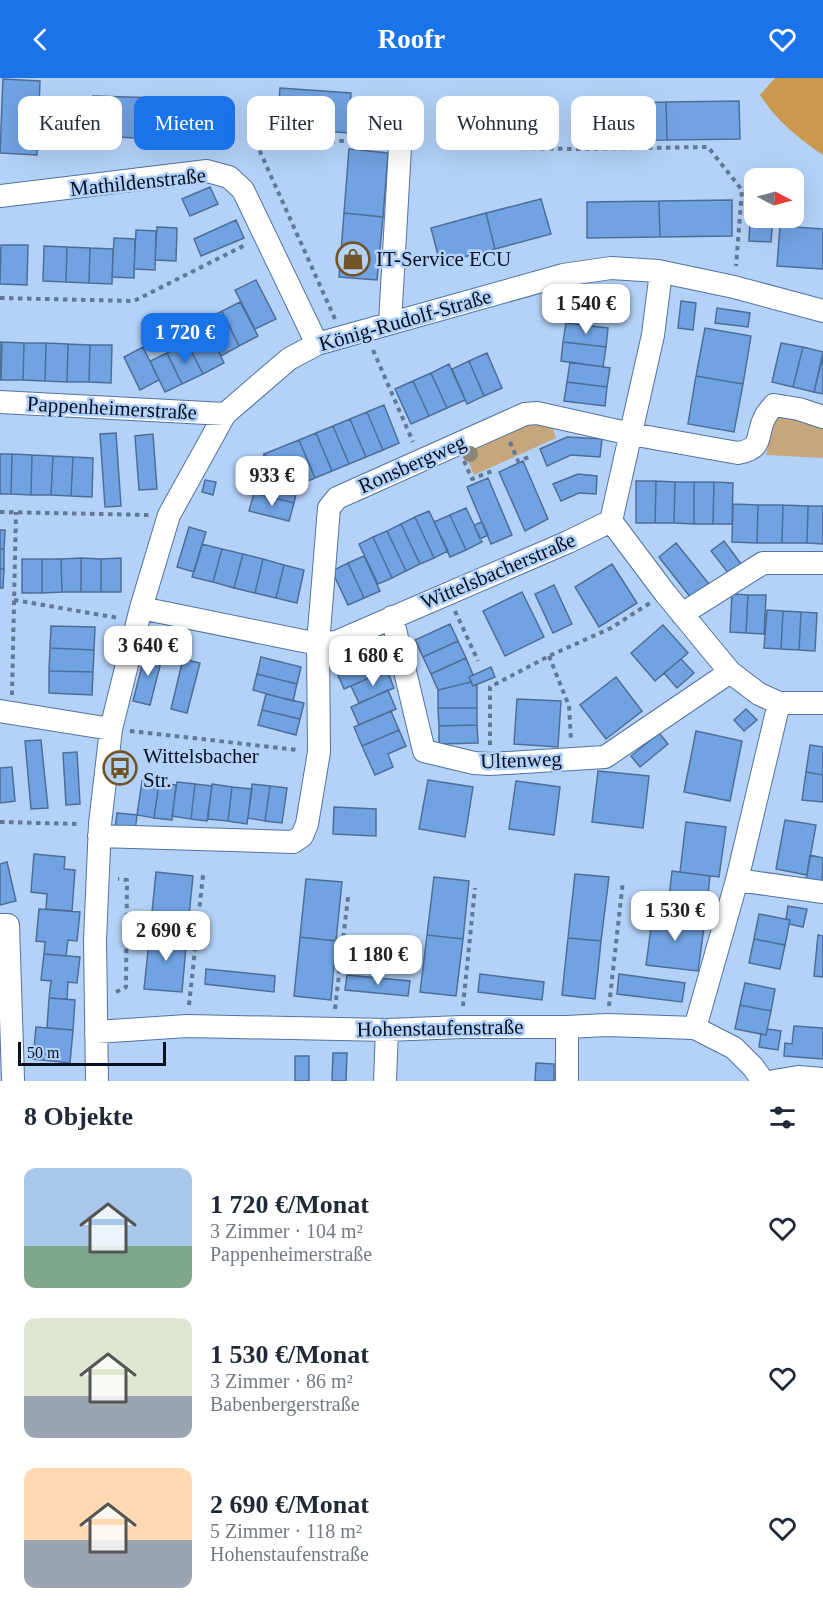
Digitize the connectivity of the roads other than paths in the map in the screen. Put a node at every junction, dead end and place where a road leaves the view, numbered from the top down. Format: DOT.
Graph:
graph roads {
  1 [pos="400,150"];
  2 [pos="0,196"];
  3 [pos="661,272"];
  4 [pos="823,311"];
  5 [pos="390,323"];
  6 [pos="317,344"];
  7 [pos="0,402"];
  8 [pos="225,414"];
  9 [pos="823,417"];
  10 [pos="631,434"];
  11 [pos="610,521"];
  12 [pos="823,563"];
  13 [pos="682,614"];
  14 [pos="139,615"];
  15 [pos="392,617"];
  16 [pos="318,644"];
  17 [pos="730,672"];
  18 [pos="779,703"];
  19 [pos="823,703"];
  20 [pos="6,711"];
  21 [pos="111,729"];
  22 [pos="99,830"];
  23 [pos="737,880"];
  24 [pos="823,892"];
  25 [pos="0,925"];
  26 [pos="6,1002"];
  27 [pos="567,1027"];
  28 [pos="695,1028"];
  29 [pos="387,1030"];
  30 [pos="96,1032"];
  31 [pos="823,1079"];
  32 [pos="14,1080"];
  33 [pos="97,1081"];
  34 [pos="385,1081"];
  35 [pos="567,1081"];
  36 [pos="763,1081"];
  37 [pos="774,1081"];
  1 -- 5 [label="street"];
  2 -- 6 [label="street, Mathildenstraße"];
  3 -- 4 [label="street, König-Rudolf-Straße"];
  3 -- 5 [label="street, König-Rudolf-Straße"];
  3 -- 10 [label="street"];
  5 -- 6 [label="street, König-Rudolf-Straße"];
  6 -- 8 [label="street, König-Rudolf-Straße"];
  7 -- 8 [label="street, Pappenheimerstraße"];
  8 -- 14 [label="street, König-Rudolf-Straße"];
  9 -- 10 [label="street, Ronsbergweg"];
  10 -- 11 [label="street"];
  10 -- 16 [label="street, Ronsbergweg"];
  11 -- 13 [label="street"];
  11 -- 15 [label="street, Wittelsbacherstraße"];
  12 -- 13 [label="street"];
  13 -- 17 [label="street"];
  14 -- 16 [label="street, Wittelsbacherstraße"];
  14 -- 21 [label="street, König-Rudolf-Straße"];
  15 -- 16 [label="street, Wittelsbacherstraße"];
  15 -- 17 [label="street, Ultenweg"];
  16 -- 22 [label="street, Ronsbergweg"];
  17 -- 18 [label="street"];
  18 -- 19 [label="street"];
  18 -- 23 [label="street"];
  20 -- 21 [label="street"];
  21 -- 22 [label="street, König-Rudolf-Straße"];
  22 -- 30 [label="street, König-Rudolf-Straße"];
  23 -- 24 [label="street"];
  23 -- 28 [label="street"];
  25 -- 26 [label="street"];
  26 -- 32 [label="street"];
  27 -- 28 [label="street, Hohenstaufenstraße"];
  27 -- 29 [label="street, Hohenstaufenstraße"];
  27 -- 35 [label="street"];
  28 -- 36 [label="street, Hohenstaufenstraße"];
  29 -- 30 [label="street, Hohenstaufenstraße"];
  29 -- 34 [label="street"];
  30 -- 33 [label="street, König-Rudolf-Straße"];
  31 -- 37 [label="street"];
}
